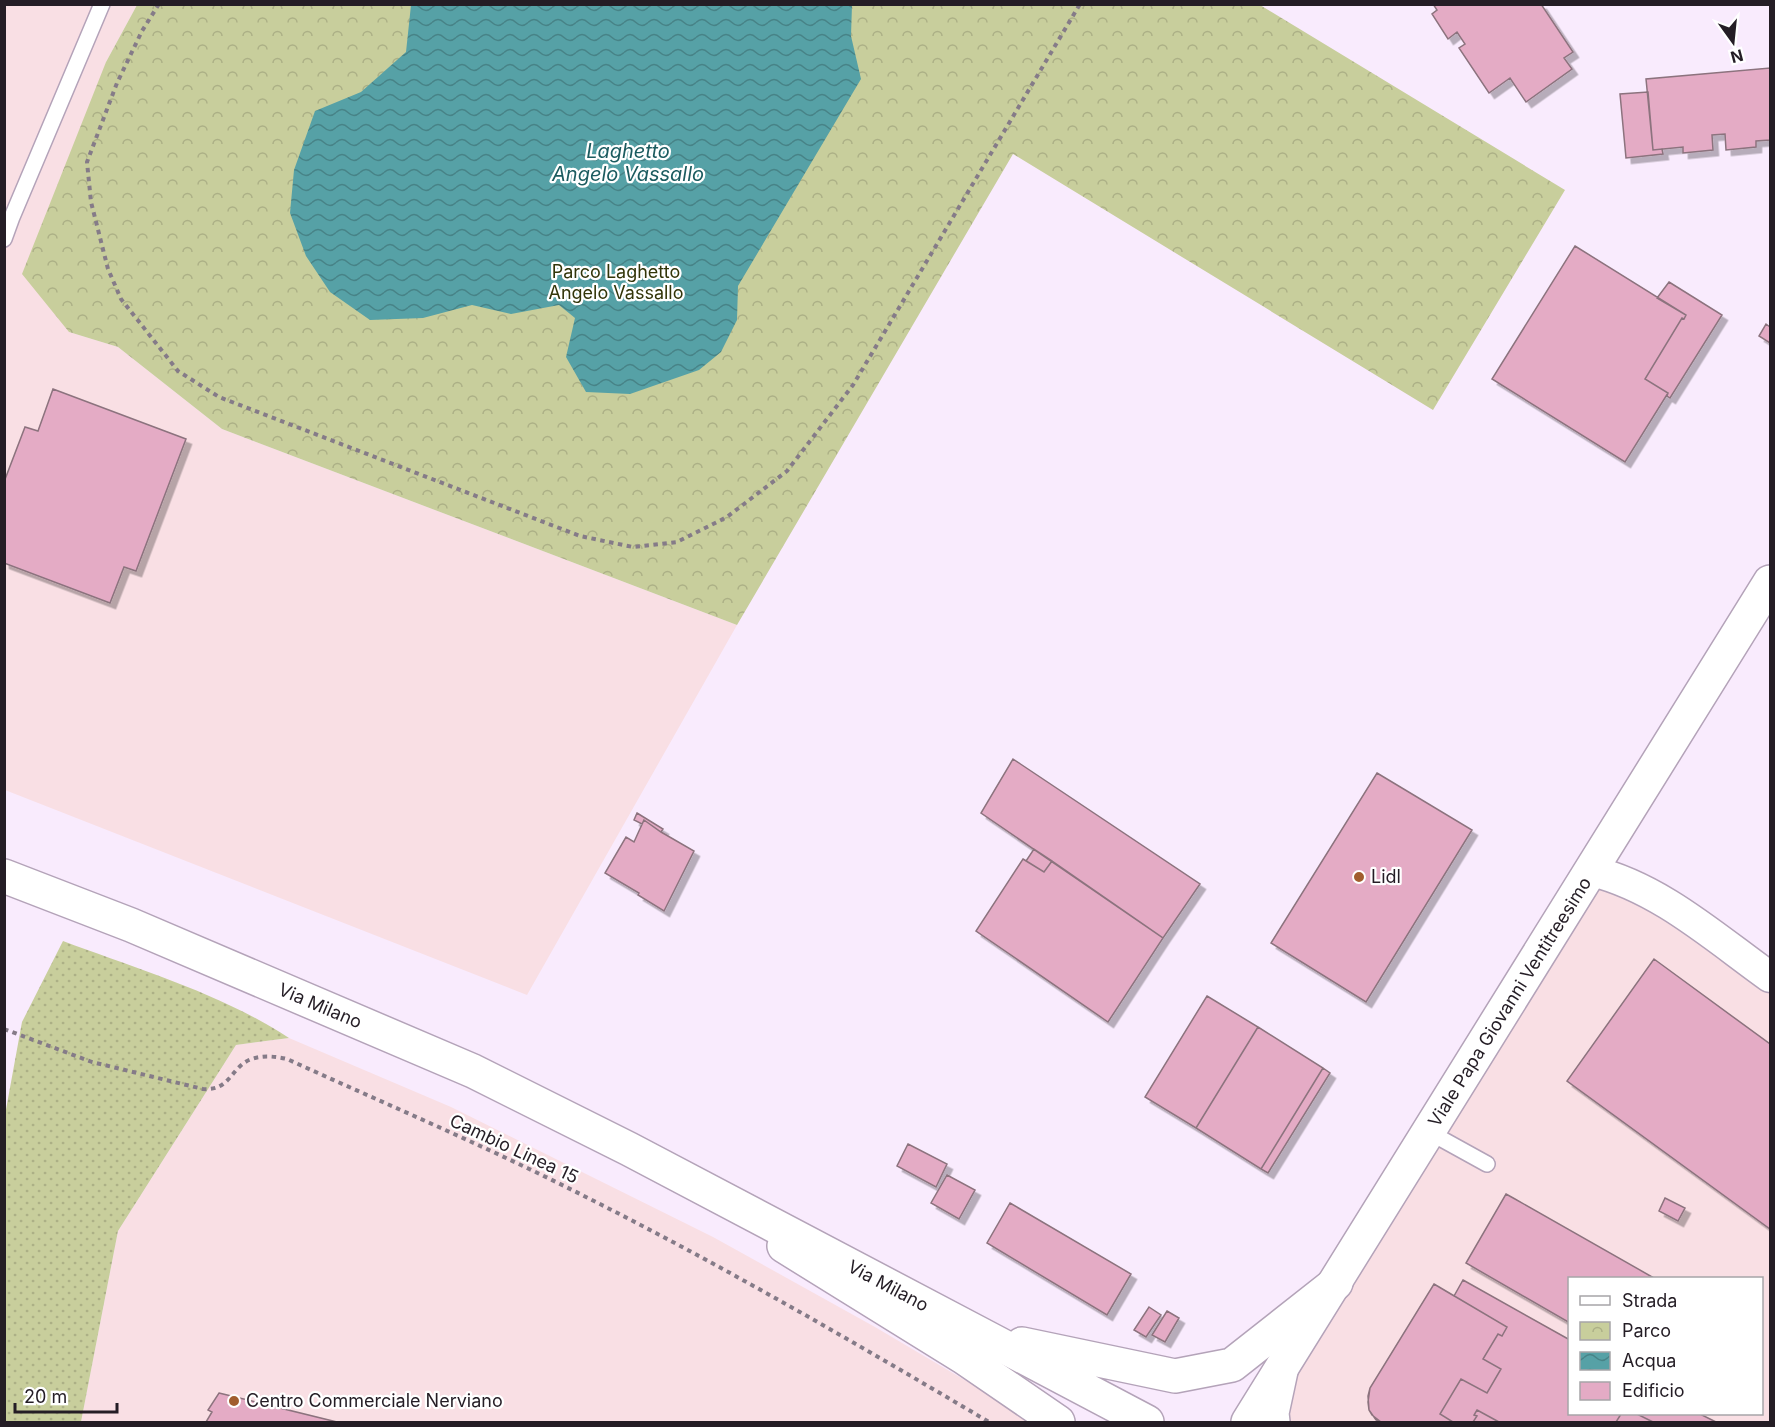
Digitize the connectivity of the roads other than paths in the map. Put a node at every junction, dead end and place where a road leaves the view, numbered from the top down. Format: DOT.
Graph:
graph roads {
  1 [pos="102,4"];
  2 [pos="4,238"];
  3 [pos="1770,582"];
  4 [pos="1611,840"];
  5 [pos="1592,871"];
  6 [pos="4,876"];
  7 [pos="1656,895"];
  8 [pos="1770,977"];
  9 [pos="1430,1132"];
  10 [pos="630,1149"];
  11 [pos="1487,1164"];
  12 [pos="1336,1283"];
  13 [pos="982,1336"];
  14 [pos="1281,1371"];
  15 [pos="1058,1422"];
  16 [pos="1147,1422"];
  17 [pos="1248,1422"];
  18 [pos="1273,1422"];
  1 -- 2 [label="lane"];
  3 -- 4 [label="main road, Viale Papa Giovanni Ventitreesimo"];
  4 -- 5 [label="main road, Viale Papa Giovanni Ventitreesimo"];
  4 -- 7 [label="street"];
  5 -- 7 [label="street"];
  5 -- 9 [label="main road, Viale Papa Giovanni Ventitreesimo"];
  6 -- 10 [label="main road, Via Milano"];
  7 -- 8 [label="street"];
  9 -- 11 [label="lane"];
  9 -- 12 [label="main road, Viale Papa Giovanni Ventitreesimo"];
  10 -- 13 [label="main road, Via Milano"];
  10 -- 15 [label="main road, Via Milano"];
  12 -- 13 [label="main road"];
  12 -- 14 [label="main road, Viale Papa Giovanni Ventitreesimo"];
  13 -- 16 [label="main road, Via Milano"];
  14 -- 17 [label="main road, Viale Papa Giovanni Ventitreesimo"];
  14 -- 18 [label="main road"];
}
